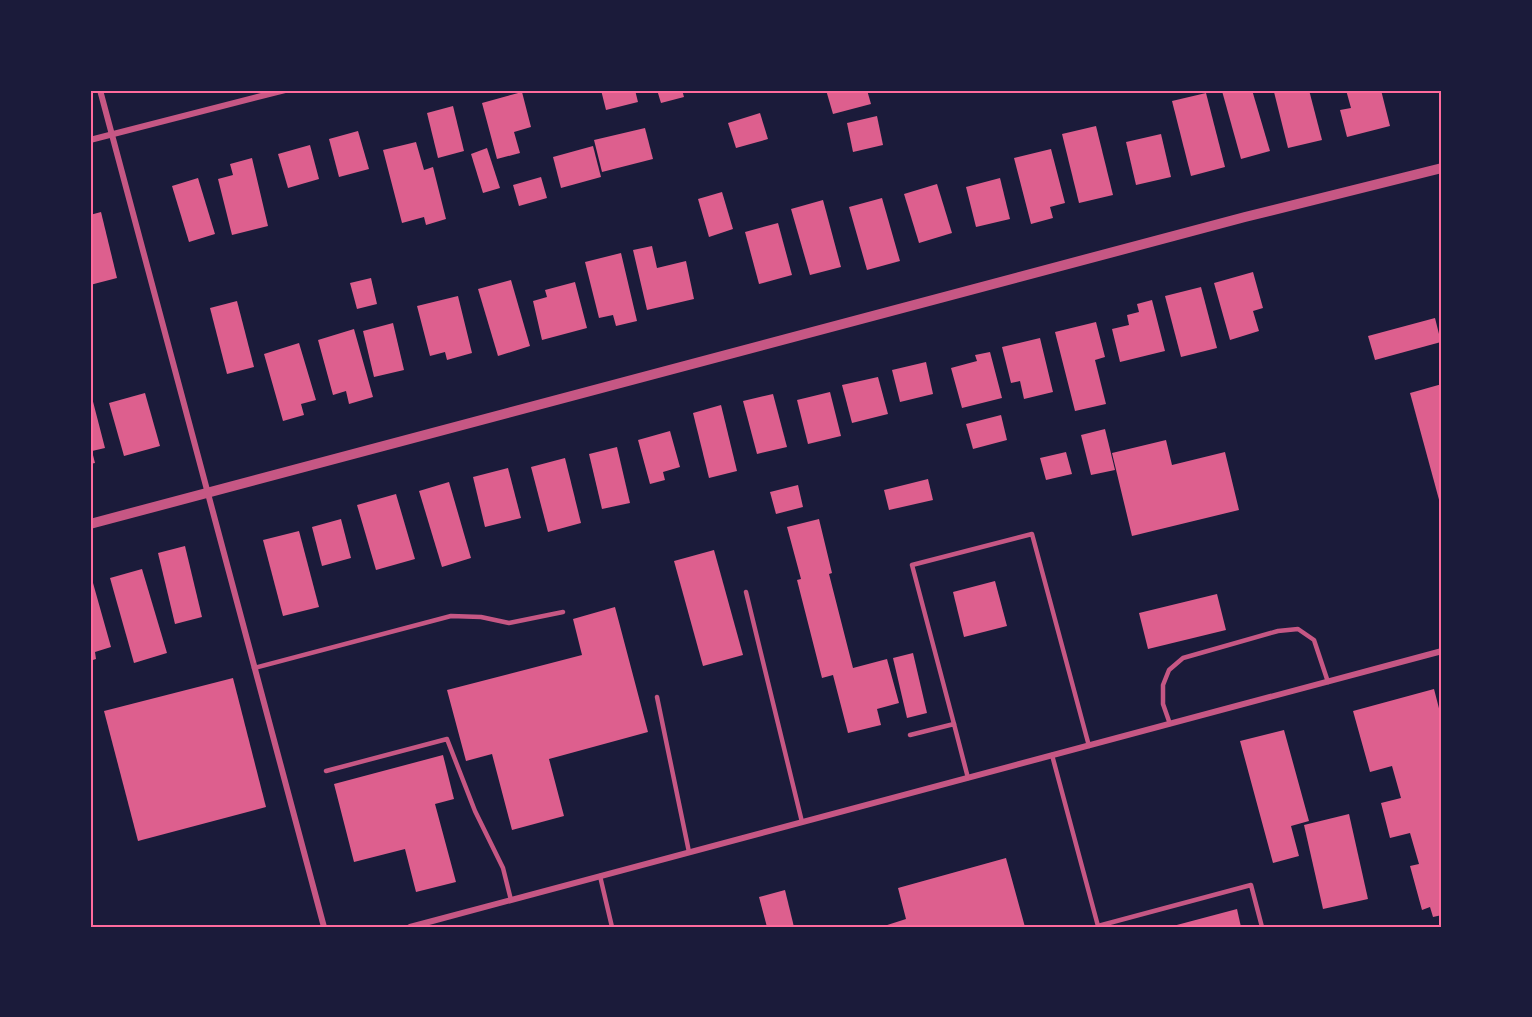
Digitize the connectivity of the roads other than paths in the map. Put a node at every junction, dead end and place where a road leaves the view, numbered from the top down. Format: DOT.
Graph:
graph roads {
  1 [pos="100,90"];
  2 [pos="285,90"];
  3 [pos="111,134"];
  4 [pos="90,140"];
  5 [pos="1442,168"];
  6 [pos="207,493"];
  7 [pos="90,524"];
  8 [pos="746,592"];
  9 [pos="563,612"];
  10 [pos="1442,651"];
  11 [pos="254,668"];
  12 [pos="1328,682"];
  13 [pos="657,697"];
  14 [pos="954,724"];
  15 [pos="1170,724"];
  16 [pos="910,735"];
  17 [pos="1089,746"];
  18 [pos="1052,755"];
  19 [pos="326,771"];
  20 [pos="968,778"];
  21 [pos="802,822"];
  22 [pos="689,852"];
  23 [pos="600,876"];
  24 [pos="511,900"];
  25 [pos="1098,926"];
  26 [pos="324,927"];
  27 [pos="410,927"];
  28 [pos="612,927"];
  29 [pos="1262,927"];
  1 -- 3 [label="street"];
  2 -- 3 [label="street"];
  3 -- 4 [label="street"];
  3 -- 6 [label="street"];
  5 -- 6 [label="street"];
  6 -- 7 [label="street"];
  6 -- 11 [label="street"];
  8 -- 21 [label="lane"];
  9 -- 11 [label="lane"];
  10 -- 12 [label="street"];
  11 -- 26 [label="street"];
  12 -- 15 [label="street"];
  12 -- 15 [label="lane"];
  13 -- 22 [label="lane"];
  14 -- 16 [label="lane"];
  14 -- 17 [label="lane"];
  14 -- 20 [label="lane"];
  15 -- 17 [label="street"];
  17 -- 18 [label="street"];
  18 -- 20 [label="street"];
  18 -- 25 [label="lane"];
  19 -- 24 [label="lane"];
  20 -- 21 [label="street"];
  21 -- 22 [label="street"];
  22 -- 23 [label="street"];
  23 -- 24 [label="street"];
  23 -- 28 [label="lane"];
  24 -- 27 [label="street"];
  25 -- 29 [label="lane"];
}
